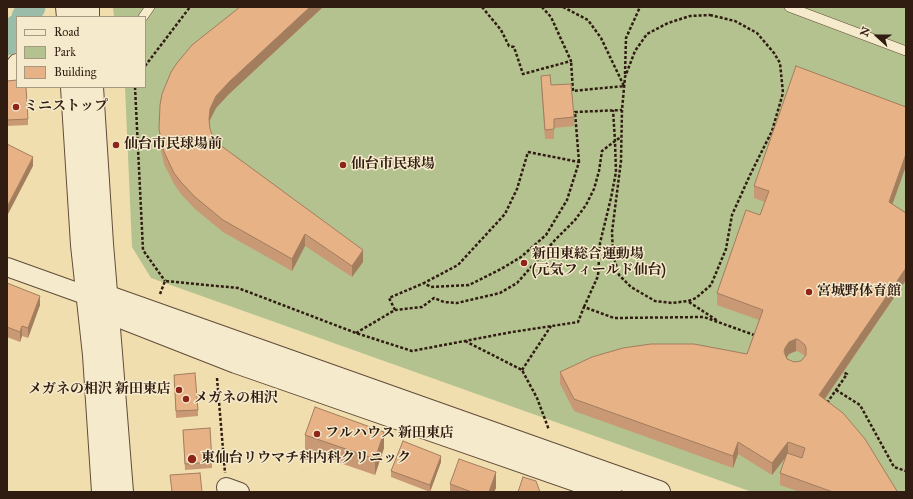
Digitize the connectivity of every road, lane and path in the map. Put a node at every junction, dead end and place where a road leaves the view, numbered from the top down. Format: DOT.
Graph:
graph roads {
  1 [pos="150,7"];
  2 [pos="190,7"];
  3 [pos="482,7"];
  4 [pos="542,7"];
  5 [pos="563,7"];
  6 [pos="640,7"];
  7 [pos="789,7"];
  8 [pos="144,16"];
  9 [pos="906,51"];
  10 [pos="571,61"];
  11 [pos="16,64"];
  12 [pos="146,65"];
  13 [pos="7,77"];
  14 [pos="625,77"];
  15 [pos="624,86"];
  16 [pos="72,88"];
  17 [pos="92,88"];
  18 [pos="135,88"];
  19 [pos="613,110"];
  20 [pos="622,110"];
  21 [pos="621,137"];
  22 [pos="615,141"];
  23 [pos="579,162"];
  24 [pos="7,267"];
  25 [pos="165,281"];
  26 [pos="424,283"];
  27 [pos="160,294"];
  28 [pos="101,301"];
  29 [pos="688,301"];
  30 [pos="584,307"];
  31 [pos="395,310"];
  32 [pos="722,323"];
  33 [pos="551,326"];
  34 [pos="356,332"];
  35 [pos="757,336"];
  36 [pos="465,341"];
  37 [pos="522,370"];
  38 [pos="843,372"];
  39 [pos="217,378"];
  40 [pos="836,390"];
  41 [pos="823,401"];
  42 [pos="549,430"];
  43 [pos="906,471"];
  44 [pos="581,480"];
  45 [pos="231,490"];
  46 [pos="103,492"];
  47 [pos="122,492"];
  48 [pos="610,492"];
  49 [pos="659,492"];
  1 -- 8 [label="lane"];
  2 -- 12 [label="path"];
  3 -- 10 [label="path"];
  4 -- 10 [label="path"];
  5 -- 15 [label="path"];
  6 -- 14 [label="path"];
  7 -- 9 [label="lane"];
  10 -- 15 [label="path"];
  11 -- 13 [label="street"];
  14 -- 15 [label="path"];
  14 -- 29 [label="path"];
  15 -- 20 [label="path"];
  16 -- 28 [label="street"];
  17 -- 28 [label="street"];
  18 -- 25 [label="path"];
  19 -- 20 [label="path"];
  19 -- 22 [label="path"];
  19 -- 23 [label="path"];
  20 -- 21 [label="path"];
  21 -- 22 [label="path"];
  21 -- 29 [label="path"];
  22 -- 30 [label="path"];
  22 -- 31 [label="path"];
  23 -- 26 [label="path"];
  23 -- 26 [label="path"];
  24 -- 28 [label="street"];
  25 -- 27 [label="path"];
  25 -- 34 [label="path"];
  26 -- 31 [label="path"];
  28 -- 44 [label="street"];
  28 -- 46 [label="street"];
  28 -- 47 [label="street"];
  29 -- 32 [label="path"];
  30 -- 32 [label="path"];
  30 -- 33 [label="path"];
  31 -- 34 [label="path"];
  32 -- 35 [label="path"];
  33 -- 36 [label="path"];
  33 -- 37 [label="path"];
  34 -- 36 [label="path"];
  36 -- 37 [label="path"];
  37 -- 42 [label="path"];
  38 -- 40 [label="path"];
  39 -- 45 [label="path"];
  40 -- 41 [label="path"];
  40 -- 43 [label="path"];
  44 -- 48 [label="street"];
  44 -- 49 [label="street"];
}
